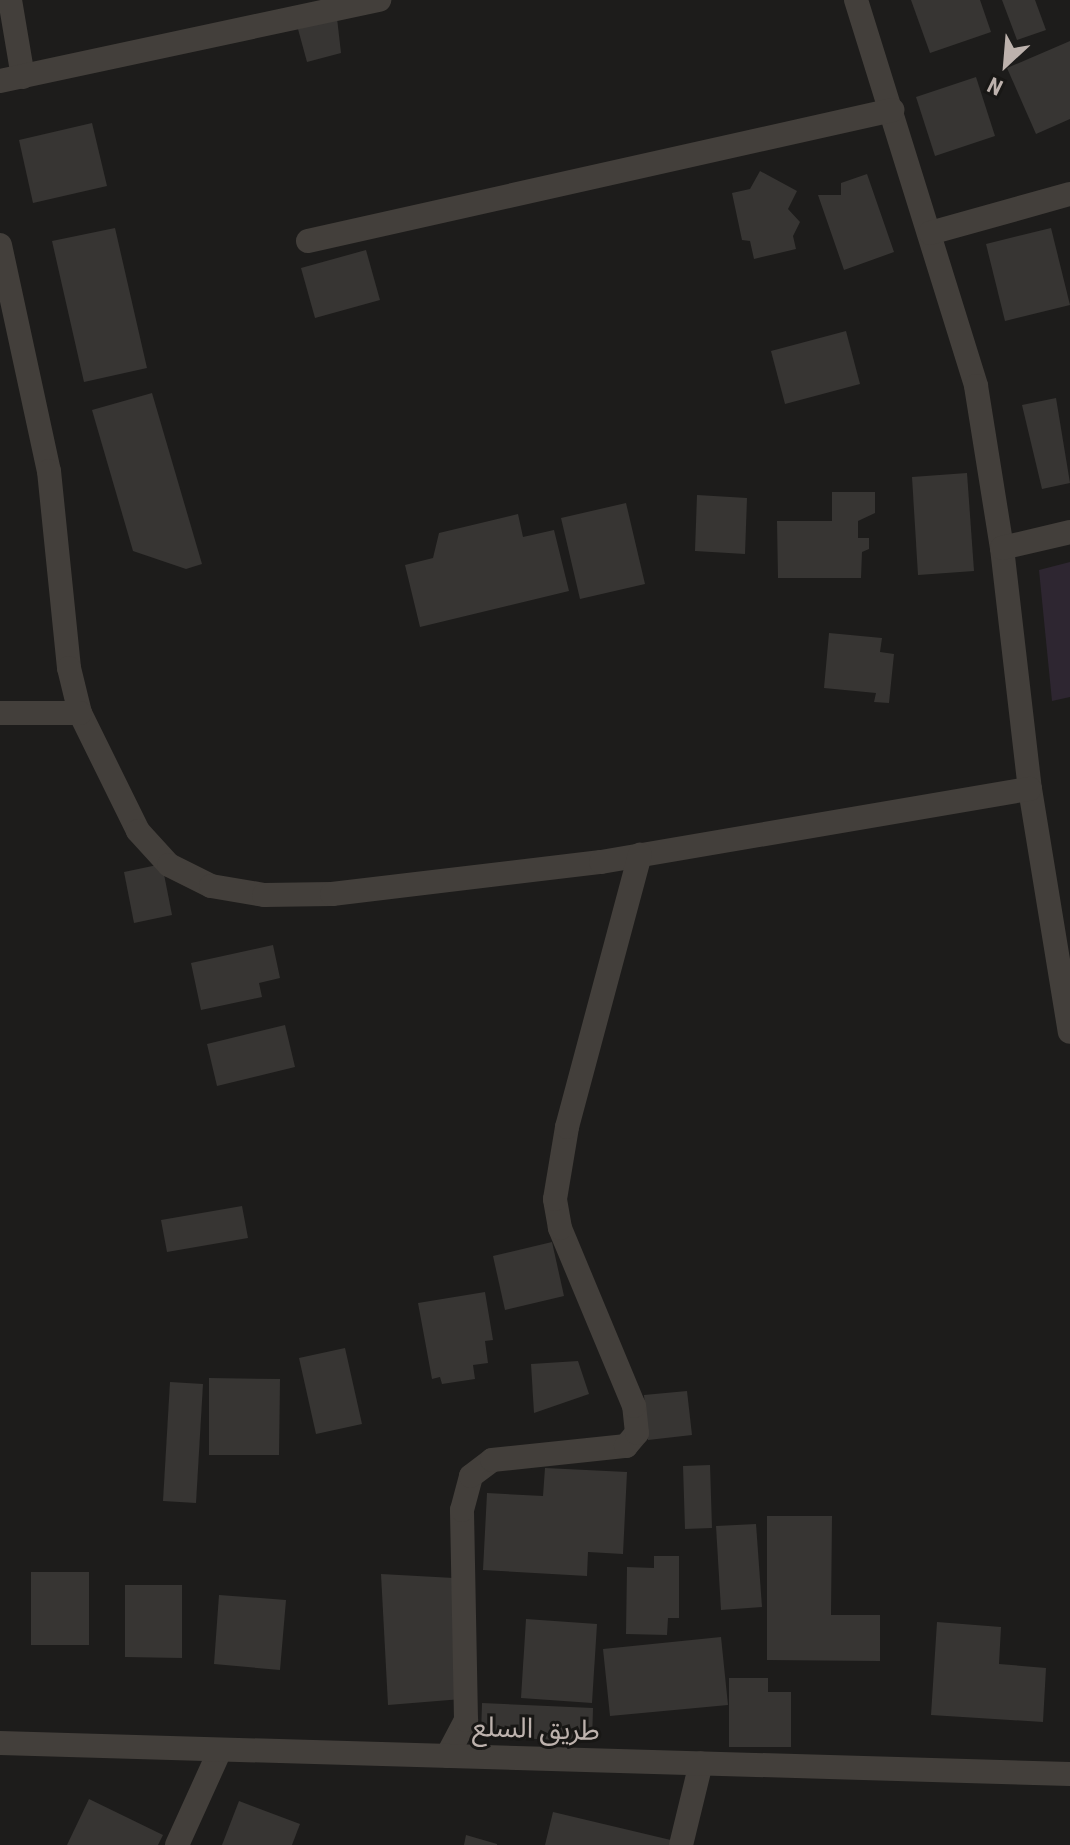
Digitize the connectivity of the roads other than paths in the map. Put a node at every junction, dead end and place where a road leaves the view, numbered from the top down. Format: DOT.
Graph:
graph roads {
  1 [pos="10,0"];
  2 [pos="379,0"];
  3 [pos="856,0"];
  4 [pos="11,79"];
  5 [pos="892,110"];
  6 [pos="1070,194"];
  7 [pos="930,233"];
  8 [pos="308,241"];
  9 [pos="0,245"];
  10 [pos="1070,532"];
  11 [pos="1002,548"];
  12 [pos="0,713"];
  13 [pos="80,713"];
  14 [pos="1030,789"];
  15 [pos="640,855"];
  16 [pos="1070,1032"];
  17 [pos="0,1743"];
  18 [pos="220,1750"];
  19 [pos="447,1756"];
  20 [pos="701,1763"];
  21 [pos="1070,1774"];
  22 [pos="177,1845"];
  23 [pos="681,1845"];
  1 -- 4 [label="street"];
  2 -- 4 [label="street"];
  3 -- 5 [label="street"];
  5 -- 7 [label="street"];
  5 -- 8 [label="street"];
  6 -- 7 [label="street"];
  7 -- 11 [label="street"];
  9 -- 13 [label="street"];
  10 -- 11 [label="street"];
  11 -- 14 [label="street"];
  12 -- 13 [label="street"];
  13 -- 15 [label="street"];
  14 -- 15 [label="street"];
  14 -- 16 [label="street"];
  15 -- 19 [label="street"];
  17 -- 18 [label="street, طريق السلع"];
  18 -- 19 [label="street, طريق السلع"];
  18 -- 22 [label="street"];
  19 -- 20 [label="street, طريق السلع"];
  20 -- 21 [label="street, طريق السلع"];
  20 -- 23 [label="street"];
}
